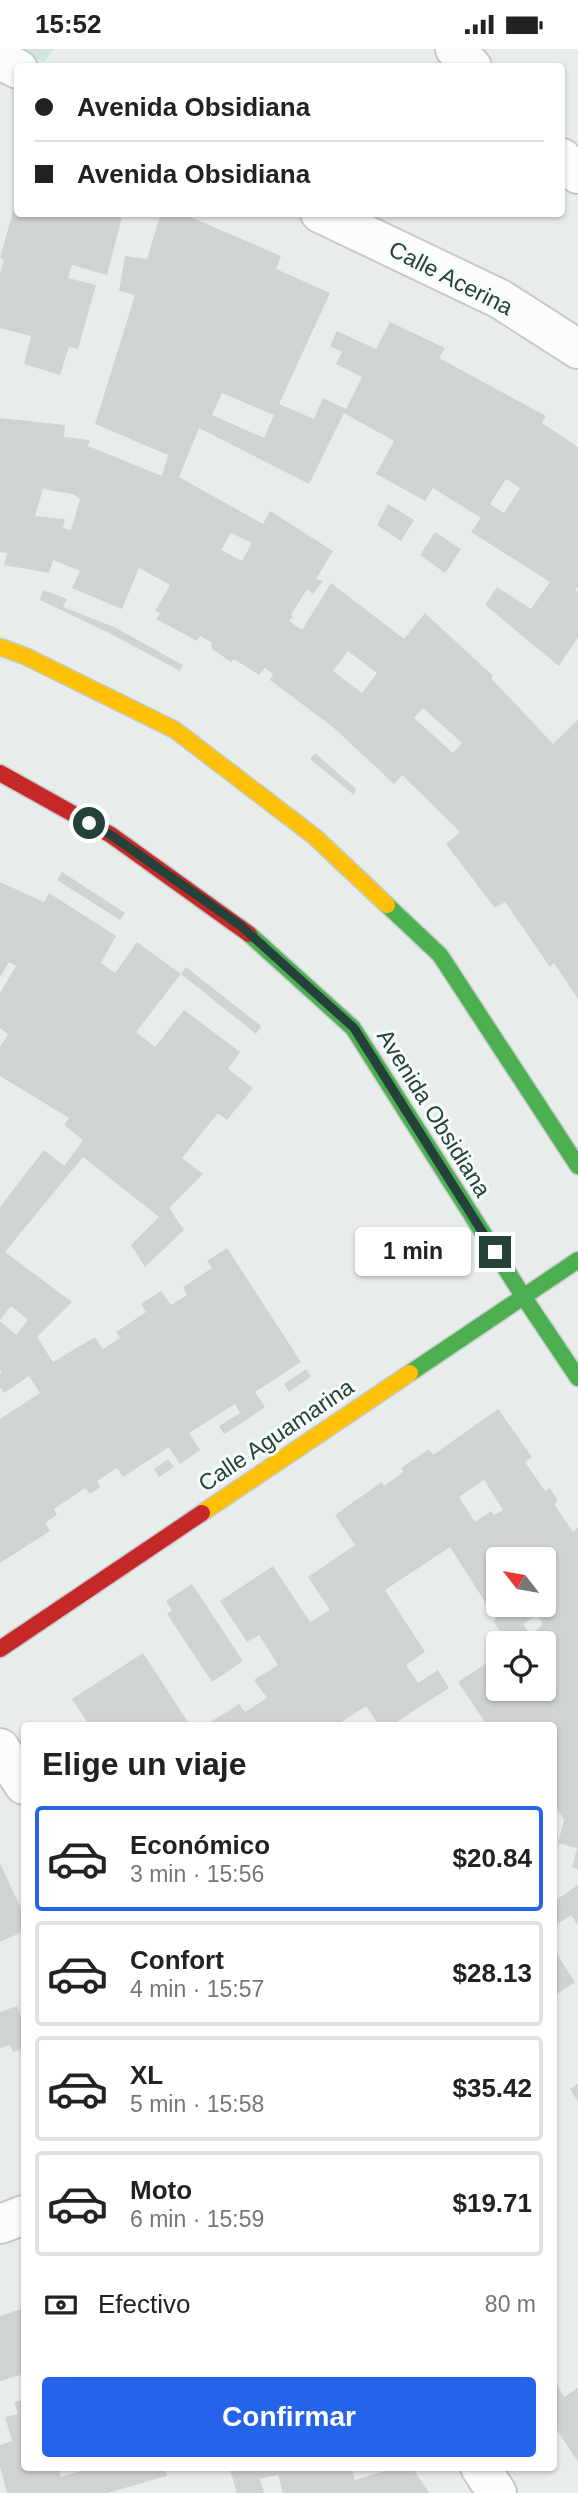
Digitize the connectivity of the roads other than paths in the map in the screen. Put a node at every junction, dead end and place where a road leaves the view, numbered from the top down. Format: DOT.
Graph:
graph roads {
  1 [pos="455,49"];
  2 [pos="468,63"];
  3 [pos="565,161"];
  4 [pos="578,174"];
  5 [pos="328,217"];
  6 [pos="578,349"];
  7 [pos="0,647"];
  8 [pos="0,773"];
  9 [pos="578,1166"];
  10 [pos="578,1261"];
  11 [pos="523,1296"];
  12 [pos="578,1378"];
  13 [pos="0,1649"];
  14 [pos="0,1748"];
  15 [pos="21,1780"];
  16 [pos="21,2216"];
  17 [pos="0,2224"];
  18 [pos="483,2471"];
  19 [pos="497,2493"];
  1 -- 2 [label="street"];
  3 -- 4 [label="street"];
  5 -- 6 [label="street, Calle Acerina"];
  7 -- 9 [label="street"];
  8 -- 11 [label="street, Avenida Obsidiana"];
  10 -- 11 [label="street, Calle Aguamarina"];
  11 -- 12 [label="street, Avenida Obsidiana"];
  11 -- 13 [label="street, Calle Aguamarina"];
  14 -- 15 [label="street"];
  16 -- 17 [label="street"];
  18 -- 19 [label="street"];
}
